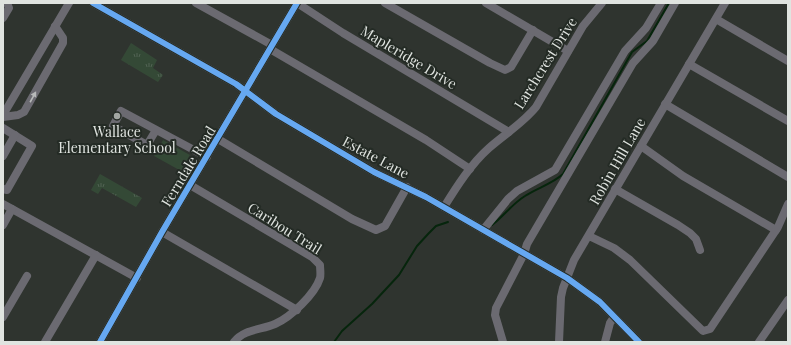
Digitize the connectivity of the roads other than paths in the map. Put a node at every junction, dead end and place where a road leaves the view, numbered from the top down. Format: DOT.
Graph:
graph roads {
  1 [pos="7,3"];
  2 [pos="69,3"];
  3 [pos="93,3"];
  4 [pos="196,3"];
  5 [pos="297,3"];
  6 [pos="385,3"];
  7 [pos="486,3"];
  8 [pos="602,3"];
  9 [pos="662,3"];
  10 [pos="675,3"];
  11 [pos="726,3"];
  12 [pos="3,18"];
  13 [pos="716,20"];
  14 [pos="55,26"];
  15 [pos="533,30"];
  16 [pos="271,47"];
  17 [pos="568,51"];
  18 [pos="788,61"];
  19 [pos="689,64"];
  20 [pos="246,91"];
  21 [pos="665,104"];
  22 [pos="3,116"];
  23 [pos="788,122"];
  24 [pos="3,128"];
  25 [pos="156,130"];
  26 [pos="509,132"];
  27 [pos="15,135"];
  28 [pos="218,139"];
  29 [pos="641,146"];
  30 [pos="3,156"];
  31 [pos="207,157"];
  32 [pos="470,169"];
  33 [pos="788,177"];
  34 [pos="190,185"];
  35 [pos="407,187"];
  36 [pos="3,189"];
  37 [pos="615,189"];
  38 [pos="3,204"];
  39 [pos="788,204"];
  40 [pos="444,207"];
  41 [pos="12,209"];
  42 [pos="3,225"];
  43 [pos="483,230"];
  44 [pos="776,230"];
  45 [pos="162,232"];
  46 [pos="589,236"];
  47 [pos="700,250"];
  48 [pos="524,254"];
  49 [pos="96,255"];
  50 [pos="27,276"];
  51 [pos="137,278"];
  52 [pos="567,278"];
  53 [pos="788,300"];
  54 [pos="297,310"];
  55 [pos="3,317"];
  56 [pos="614,317"];
  57 [pos="45,342"];
  58 [pos="100,342"];
  59 [pos="234,342"];
  60 [pos="503,342"];
  61 [pos="558,342"];
  62 [pos="605,342"];
  63 [pos="638,342"];
  64 [pos="759,342"];
  1 -- 12 [label="street"];
  2 -- 14 [label="street"];
  3 -- 20 [label="street, Estate Lane"];
  4 -- 16 [label="street"];
  5 -- 16 [label="street, Ferndale Road"];
  5 -- 26 [label="street, Mapleridge Drive"];
  6 -- 15 [label="street"];
  7 -- 15 [label="street"];
  8 -- 17 [label="street, Larchcrest Drive"];
  9 -- 43 [label="street"];
  10 -- 48 [label="street"];
  11 -- 13 [label="street, Robin Hill Lane"];
  13 -- 18 [label="street"];
  13 -- 19 [label="street, Robin Hill Lane"];
  14 -- 22 [label="street"];
  22 -- 14 [label="street, one-way"];
  15 -- 17 [label="street"];
  16 -- 20 [label="street, Ferndale Road"];
  16 -- 32 [label="street"];
  17 -- 26 [label="street, Larchcrest Drive"];
  19 -- 21 [label="street, Robin Hill Lane"];
  19 -- 23 [label="street"];
  20 -- 28 [label="street, Ferndale Road"];
  20 -- 35 [label="street, Estate Lane"];
  21 -- 29 [label="street, Robin Hill Lane"];
  21 -- 33 [label="street"];
  24 -- 27 [label="street"];
  25 -- 25 [label="street"];
  25 -- 31 [label="street"];
  26 -- 32 [label="street, Larchcrest Drive"];
  27 -- 30 [label="street"];
  27 -- 36 [label="street"];
  28 -- 31 [label="street, Ferndale Road"];
  28 -- 35 [label="street"];
  29 -- 37 [label="street, Robin Hill Lane"];
  29 -- 44 [label="street"];
  31 -- 34 [label="street, Ferndale Road"];
  32 -- 40 [label="street, Larchcrest Drive"];
  34 -- 45 [label="street, Ferndale Road"];
  34 -- 54 [label="street, Caribou Trail"];
  35 -- 40 [label="street, Estate Lane"];
  37 -- 46 [label="street, Robin Hill Lane"];
  37 -- 47 [label="street"];
  38 -- 41 [label="street"];
  39 -- 44 [label="street"];
  40 -- 43 [label="street, Estate Lane"];
  41 -- 42 [label="street"];
  41 -- 49 [label="street"];
  43 -- 48 [label="street, Estate Lane"];
  44 -- 46 [label="street"];
  45 -- 51 [label="street, Ferndale Road"];
  45 -- 54 [label="street"];
  46 -- 52 [label="street, Robin Hill Lane"];
  48 -- 52 [label="street, Estate Lane"];
  48 -- 60 [label="street"];
  49 -- 51 [label="street"];
  49 -- 57 [label="street"];
  50 -- 55 [label="street"];
  51 -- 58 [label="street, Ferndale Road"];
  52 -- 56 [label="street, Estate Lane"];
  52 -- 61 [label="street, Robin Hill Lane"];
  53 -- 64 [label="street"];
  54 -- 59 [label="street, Caribou Trail"];
  56 -- 62 [label="street"];
  56 -- 63 [label="street, Estate Lane"];
}
